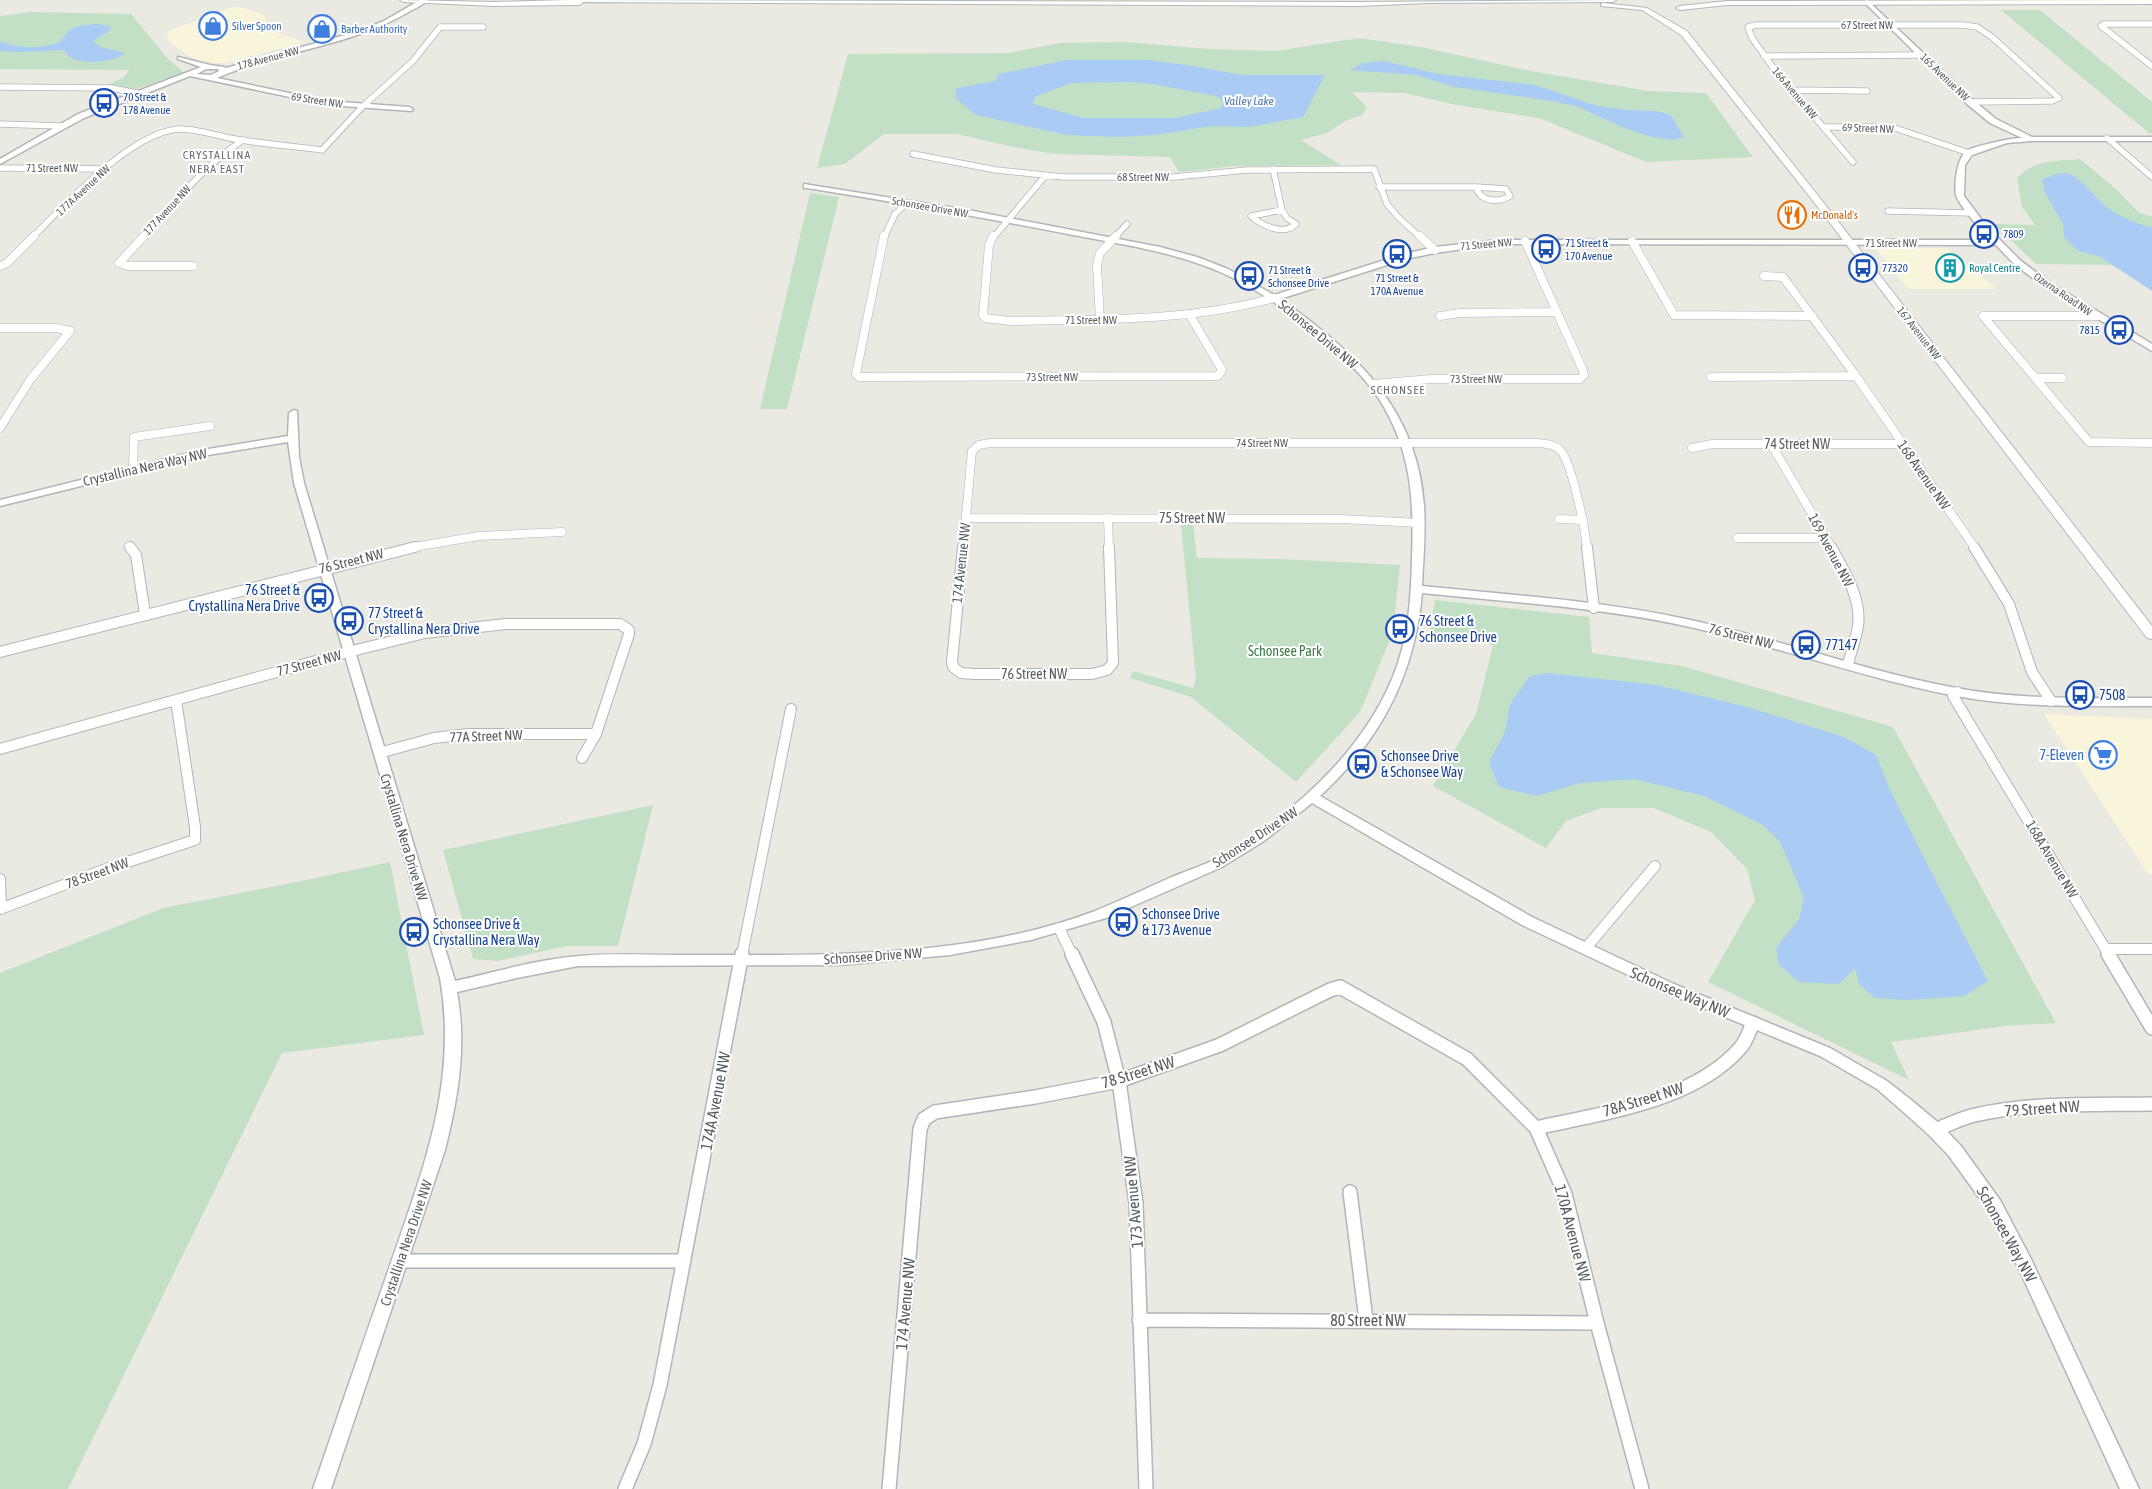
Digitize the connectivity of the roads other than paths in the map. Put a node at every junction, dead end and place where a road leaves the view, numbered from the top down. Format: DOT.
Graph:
graph roads {
  1 [pos="403,0"];
  2 [pos="417,0"];
  3 [pos="445,0"];
  4 [pos="540,0"];
  5 [pos="570,0"];
  6 [pos="1613,0"];
  7 [pos="1632,0"];
  8 [pos="1693,0"];
  9 [pos="626,1"];
  10 [pos="1274,1"];
  11 [pos="2148,1"];
  12 [pos="1493,2"];
  13 [pos="1867,2"];
  14 [pos="1727,3"];
  15 [pos="1674,8"];
  16 [pos="1643,9"];
  17 [pos="2152,24"];
  18 [pos="1756,25"];
  19 [pos="1891,25"];
  20 [pos="484,27"];
  21 [pos="1684,33"];
  22 [pos="1922,55"];
  23 [pos="1764,56"];
  24 [pos="2152,66"];
  25 [pos="213,67"];
  26 [pos="222,72"];
  27 [pos="193,73"];
  28 [pos="204,77"];
  29 [pos="226,82"];
  30 [pos="165,84"];
  31 [pos="0,87"];
  32 [pos="1791,90"];
  33 [pos="1867,91"];
  34 [pos="137,93"];
  35 [pos="1970,102"];
  36 [pos="362,107"];
  37 [pos="409,109"];
  38 [pos="0,124"];
  39 [pos="61,126"];
  40 [pos="1823,127"];
  41 [pos="2107,138"];
  42 [pos="2032,139"];
  43 [pos="2152,139"];
  44 [pos="243,140"];
  45 [pos="1969,153"];
  46 [pos="913,154"];
  47 [pos="0,162"];
  48 [pos="1854,162"];
  49 [pos="0,168"];
  50 [pos="104,169"];
  51 [pos="1273,169"];
  52 [pos="1045,176"];
  53 [pos="2152,177"];
  54 [pos="807,186"];
  55 [pos="1379,187"];
  56 [pos="1476,187"];
  57 [pos="907,203"];
  58 [pos="1282,210"];
  59 [pos="1888,211"];
  60 [pos="1971,213"];
  61 [pos="1007,220"];
  62 [pos="1127,224"];
  63 [pos="1111,239"];
  64 [pos="1526,241"];
  65 [pos="1632,241"];
  66 [pos="1850,243"];
  67 [pos="1997,243"];
  68 [pos="1436,250"];
  69 [pos="1,266"];
  70 [pos="193,266"];
  71 [pos="1764,276"];
  72 [pos="1274,298"];
  73 [pos="1557,312"];
  74 [pos="1440,316"];
  75 [pos="1812,316"];
  76 [pos="2097,316"];
  77 [pos="1191,317"];
  78 [pos="1100,320"];
  79 [pos="0,328"];
  80 [pos="2152,348"];
  81 [pos="1856,376"];
  82 [pos="1711,377"];
  83 [pos="2037,378"];
  84 [pos="2062,378"];
  85 [pos="1373,384"];
  86 [pos="294,413"];
  87 [pos="210,426"];
  88 [pos="0,428"];
  89 [pos="292,438"];
  90 [pos="2152,442"];
  91 [pos="1405,443"];
  92 [pos="1771,444"];
  93 [pos="1903,444"];
  94 [pos="974,448"];
  95 [pos="1692,448"];
  96 [pos="133,469"];
  97 [pos="0,503"];
  98 [pos="966,518"];
  99 [pos="1108,518"];
  100 [pos="1559,518"];
  101 [pos="1583,520"];
  102 [pos="1419,523"];
  103 [pos="562,532"];
  104 [pos="1736,538"];
  105 [pos="1826,538"];
  106 [pos="129,546"];
  107 [pos="323,568"];
  108 [pos="1416,589"];
  109 [pos="1594,608"];
  110 [pos="145,614"];
  111 [pos="2152,635"];
  112 [pos="0,652"];
  113 [pos="348,652"];
  114 [pos="1848,664"];
  115 [pos="961,673"];
  116 [pos="1957,692"];
  117 [pos="176,700"];
  118 [pos="2050,702"];
  119 [pos="2152,702"];
  120 [pos="792,709"];
  121 [pos="596,734"];
  122 [pos="0,749"];
  123 [pos="379,753"];
  124 [pos="582,758"];
  125 [pos="1313,798"];
  126 [pos="1655,866"];
  127 [pos="0,879"];
  128 [pos="1,909"];
  129 [pos="1059,928"];
  130 [pos="1586,948"];
  131 [pos="2106,949"];
  132 [pos="2152,949"];
  133 [pos="741,959"];
  134 [pos="1340,987"];
  135 [pos="450,988"];
  136 [pos="1753,1023"];
  137 [pos="2152,1028"];
  138 [pos="1119,1081"];
  139 [pos="2152,1104"];
  140 [pos="924,1119"];
  141 [pos="1536,1128"];
  142 [pos="1935,1130"];
  143 [pos="1350,1192"];
  144 [pos="400,1261"];
  145 [pos="684,1261"];
  146 [pos="1139,1320"];
  147 [pos="1366,1320"];
  148 [pos="1597,1323"];
  149 [pos="322,1489"];
  150 [pos="625,1489"];
  151 [pos="889,1489"];
  152 [pos="1146,1489"];
  153 [pos="1642,1489"];
  154 [pos="2130,1489"];
  1 -- 2 [label="main road"];
  2 -- 9 [label="main road"];
  2 -- 25 [label="street, 178 Avenue NW"];
  2 -- 26 [label="street, 178 Avenue NW"];
  3 -- 4 [label="main road"];
  5 -- 9 [label="main road"];
  6 -- 12 [label="main road"];
  7 -- 16 [label="main road, 167 Avenue NW"];
  8 -- 14 [label="main road"];
  9 -- 10 [label="main road"];
  10 -- 12 [label="main road"];
  11 -- 13 [label="main road"];
  12 -- 16 [label="main road"];
  13 -- 14 [label="main road"];
  13 -- 19 [label="street, 165 Avenue NW"];
  14 -- 15 [label="main road"];
  15 -- 16 [label="main road"];
  15 -- 21 [label="main road, 167 Avenue NW"];
  16 -- 21 [label="main road, 167 Avenue NW"];
  17 -- 24 [label="street"];
  18 -- 19 [label="street, 67 Street NW"];
  18 -- 23 [label="street, 166 Avenue NW"];
  19 -- 22 [label="street, 165 Avenue NW"];
  19 -- 35 [label="street, 67 Street NW"];
  20 -- 36 [label="street"];
  21 -- 66 [label="main road, 167 Avenue NW"];
  22 -- 23 [label="street"];
  22 -- 35 [label="street, 165 Avenue NW"];
  23 -- 32 [label="street, 166 Avenue NW"];
  25 -- 26 [label="street"];
  25 -- 27 [label="street, 178 Avenue NW"];
  25 -- 27 [label="street"];
  26 -- 28 [label="street, 178 Avenue NW"];
  26 -- 29 [label="street"];
  27 -- 28 [label="street"];
  27 -- 30 [label="street"];
  28 -- 29 [label="street, 69 Street NW"];
  28 -- 30 [label="street"];
  29 -- 36 [label="street, 69 Street NW"];
  30 -- 34 [label="street"];
  31 -- 34 [label="street"];
  32 -- 33 [label="street"];
  32 -- 40 [label="street, 166 Avenue NW"];
  34 -- 39 [label="street"];
  35 -- 42 [label="street, 165 Avenue NW"];
  36 -- 37 [label="street, 69 Street NW"];
  36 -- 44 [label="street"];
  38 -- 39 [label="street"];
  39 -- 47 [label="street"];
  40 -- 45 [label="street, 69 Street NW"];
  40 -- 48 [label="street, 166 Avenue NW"];
  41 -- 42 [label="street"];
  41 -- 43 [label="street"];
  41 -- 53 [label="street"];
  42 -- 45 [label="street"];
  44 -- 50 [label="street, 177A Avenue NW"];
  44 -- 70 [label="street, 177 Avenue NW"];
  45 -- 60 [label="street, Ozerna Road NW"];
  46 -- 52 [label="street, 68 Street NW"];
  49 -- 50 [label="street, 71 Street NW"];
  50 -- 69 [label="street, 177A Avenue NW"];
  51 -- 52 [label="street, 68 Street NW"];
  51 -- 55 [label="street, 68 Street NW"];
  51 -- 58 [label="street"];
  52 -- 61 [label="street"];
  54 -- 57 [label="street, Schonsee Drive NW"];
  55 -- 56 [label="street"];
  55 -- 68 [label="street"];
  56 -- 56 [label="street"];
  57 -- 61 [label="street, Schonsee Drive NW"];
  57 -- 77 [label="street, 73 Street NW"];
  58 -- 58 [label="street"];
  59 -- 60 [label="street"];
  60 -- 67 [label="street, Ozerna Road NW"];
  61 -- 63 [label="street, Schonsee Drive NW"];
  61 -- 78 [label="street, 71 Street NW"];
  62 -- 63 [label="street"];
  63 -- 72 [label="street, Schonsee Drive NW"];
  63 -- 78 [label="street"];
  64 -- 65 [label="street, 71 Street NW"];
  64 -- 68 [label="street, 71 Street NW"];
  64 -- 73 [label="street"];
  65 -- 66 [label="street, 71 Street NW"];
  65 -- 75 [label="street"];
  66 -- 67 [label="street, 71 Street NW"];
  66 -- 111 [label="main road, 167 Avenue NW"];
  67 -- 76 [label="street, Ozerna Road NW"];
  68 -- 72 [label="street, 71 Street NW"];
  71 -- 75 [label="street, 168 Avenue NW"];
  72 -- 77 [label="street, 71 Street NW"];
  72 -- 85 [label="street, Schonsee Drive NW"];
  73 -- 74 [label="street"];
  73 -- 85 [label="street, 73 Street NW"];
  75 -- 81 [label="street, 168 Avenue NW"];
  76 -- 80 [label="street, Ozerna Road NW"];
  76 -- 83 [label="street"];
  77 -- 78 [label="street, 71 Street NW"];
  79 -- 88 [label="street"];
  81 -- 82 [label="street"];
  81 -- 93 [label="street, 168 Avenue NW"];
  83 -- 84 [label="street"];
  83 -- 90 [label="street"];
  85 -- 91 [label="street, Schonsee Drive NW"];
  86 -- 89 [label="street, Crystallina Nera Drive NW"];
  87 -- 96 [label="street"];
  89 -- 96 [label="street, Crystallina Nera Way NW"];
  89 -- 107 [label="street, Crystallina Nera Drive NW"];
  91 -- 94 [label="street, 74 Street NW"];
  91 -- 101 [label="street, 74 Street NW"];
  91 -- 102 [label="street, Schonsee Drive NW"];
  92 -- 93 [label="street, 74 Street NW"];
  92 -- 95 [label="street, 74 Street NW"];
  92 -- 105 [label="street, 169 Avenue NW"];
  93 -- 118 [label="street, 168 Avenue NW"];
  94 -- 98 [label="street, 174 Avenue NW"];
  96 -- 97 [label="street, Crystallina Nera Way NW"];
  98 -- 99 [label="street, 75 Street NW"];
  98 -- 115 [label="street, 174 Avenue NW"];
  99 -- 102 [label="street, 75 Street NW"];
  99 -- 115 [label="street, 76 Street NW"];
  100 -- 101 [label="street"];
  101 -- 109 [label="street"];
  102 -- 108 [label="street, Schonsee Drive NW"];
  103 -- 107 [label="street, 76 Street NW"];
  104 -- 105 [label="street"];
  105 -- 114 [label="street, 169 Avenue NW"];
  106 -- 110 [label="street"];
  107 -- 110 [label="street, 76 Street NW"];
  107 -- 113 [label="street, Crystallina Nera Drive NW"];
  108 -- 109 [label="street, 76 Street NW"];
  108 -- 125 [label="street, Schonsee Drive NW"];
  109 -- 114 [label="street, 76 Street NW"];
  110 -- 112 [label="street, 76 Street NW"];
  113 -- 117 [label="street, 77 Street NW"];
  113 -- 121 [label="street, 77 Street NW"];
  113 -- 123 [label="street, Crystallina Nera Drive NW"];
  114 -- 116 [label="street, 76 Street NW"];
  116 -- 118 [label="street, 76 Street NW"];
  116 -- 131 [label="street, 168A Avenue NW"];
  117 -- 122 [label="street, 77 Street NW"];
  117 -- 128 [label="street, 78 Street NW"];
  118 -- 119 [label="street, 76 Street NW"];
  120 -- 133 [label="street, 174A Avenue NW"];
  121 -- 123 [label="street, 77A Street NW"];
  121 -- 124 [label="street"];
  123 -- 135 [label="street, Crystallina Nera Drive NW"];
  125 -- 129 [label="street, Schonsee Drive NW"];
  125 -- 130 [label="street, Schonsee Way NW"];
  126 -- 130 [label="street"];
  127 -- 128 [label="street"];
  129 -- 133 [label="street, Schonsee Drive NW"];
  129 -- 138 [label="street, 173 Avenue NW"];
  130 -- 136 [label="street, Schonsee Way NW"];
  131 -- 132 [label="street"];
  131 -- 137 [label="street, 168A Avenue NW"];
  133 -- 135 [label="street, Schonsee Drive NW"];
  133 -- 145 [label="street, 174A Avenue NW"];
  134 -- 138 [label="street, 78 Street NW"];
  134 -- 141 [label="street, 170A Avenue NW"];
  135 -- 144 [label="street, Crystallina Nera Drive NW"];
  136 -- 141 [label="street, 78A Street NW"];
  136 -- 142 [label="street, Schonsee Way NW"];
  138 -- 140 [label="street, 78 Street NW"];
  138 -- 146 [label="street, 173 Avenue NW"];
  139 -- 142 [label="street, 79 Street NW"];
  140 -- 151 [label="street, 174 Avenue NW"];
  141 -- 148 [label="street, 170A Avenue NW"];
  142 -- 154 [label="street, Schonsee Way NW"];
  143 -- 147 [label="street"];
  144 -- 145 [label="street"];
  144 -- 149 [label="street, Crystallina Nera Drive NW"];
  145 -- 150 [label="street, 174A Avenue NW"];
  146 -- 147 [label="street, 80 Street NW"];
  146 -- 152 [label="street, 173 Avenue NW"];
  147 -- 148 [label="street, 80 Street NW"];
  148 -- 153 [label="street, 170A Avenue NW"];
}
